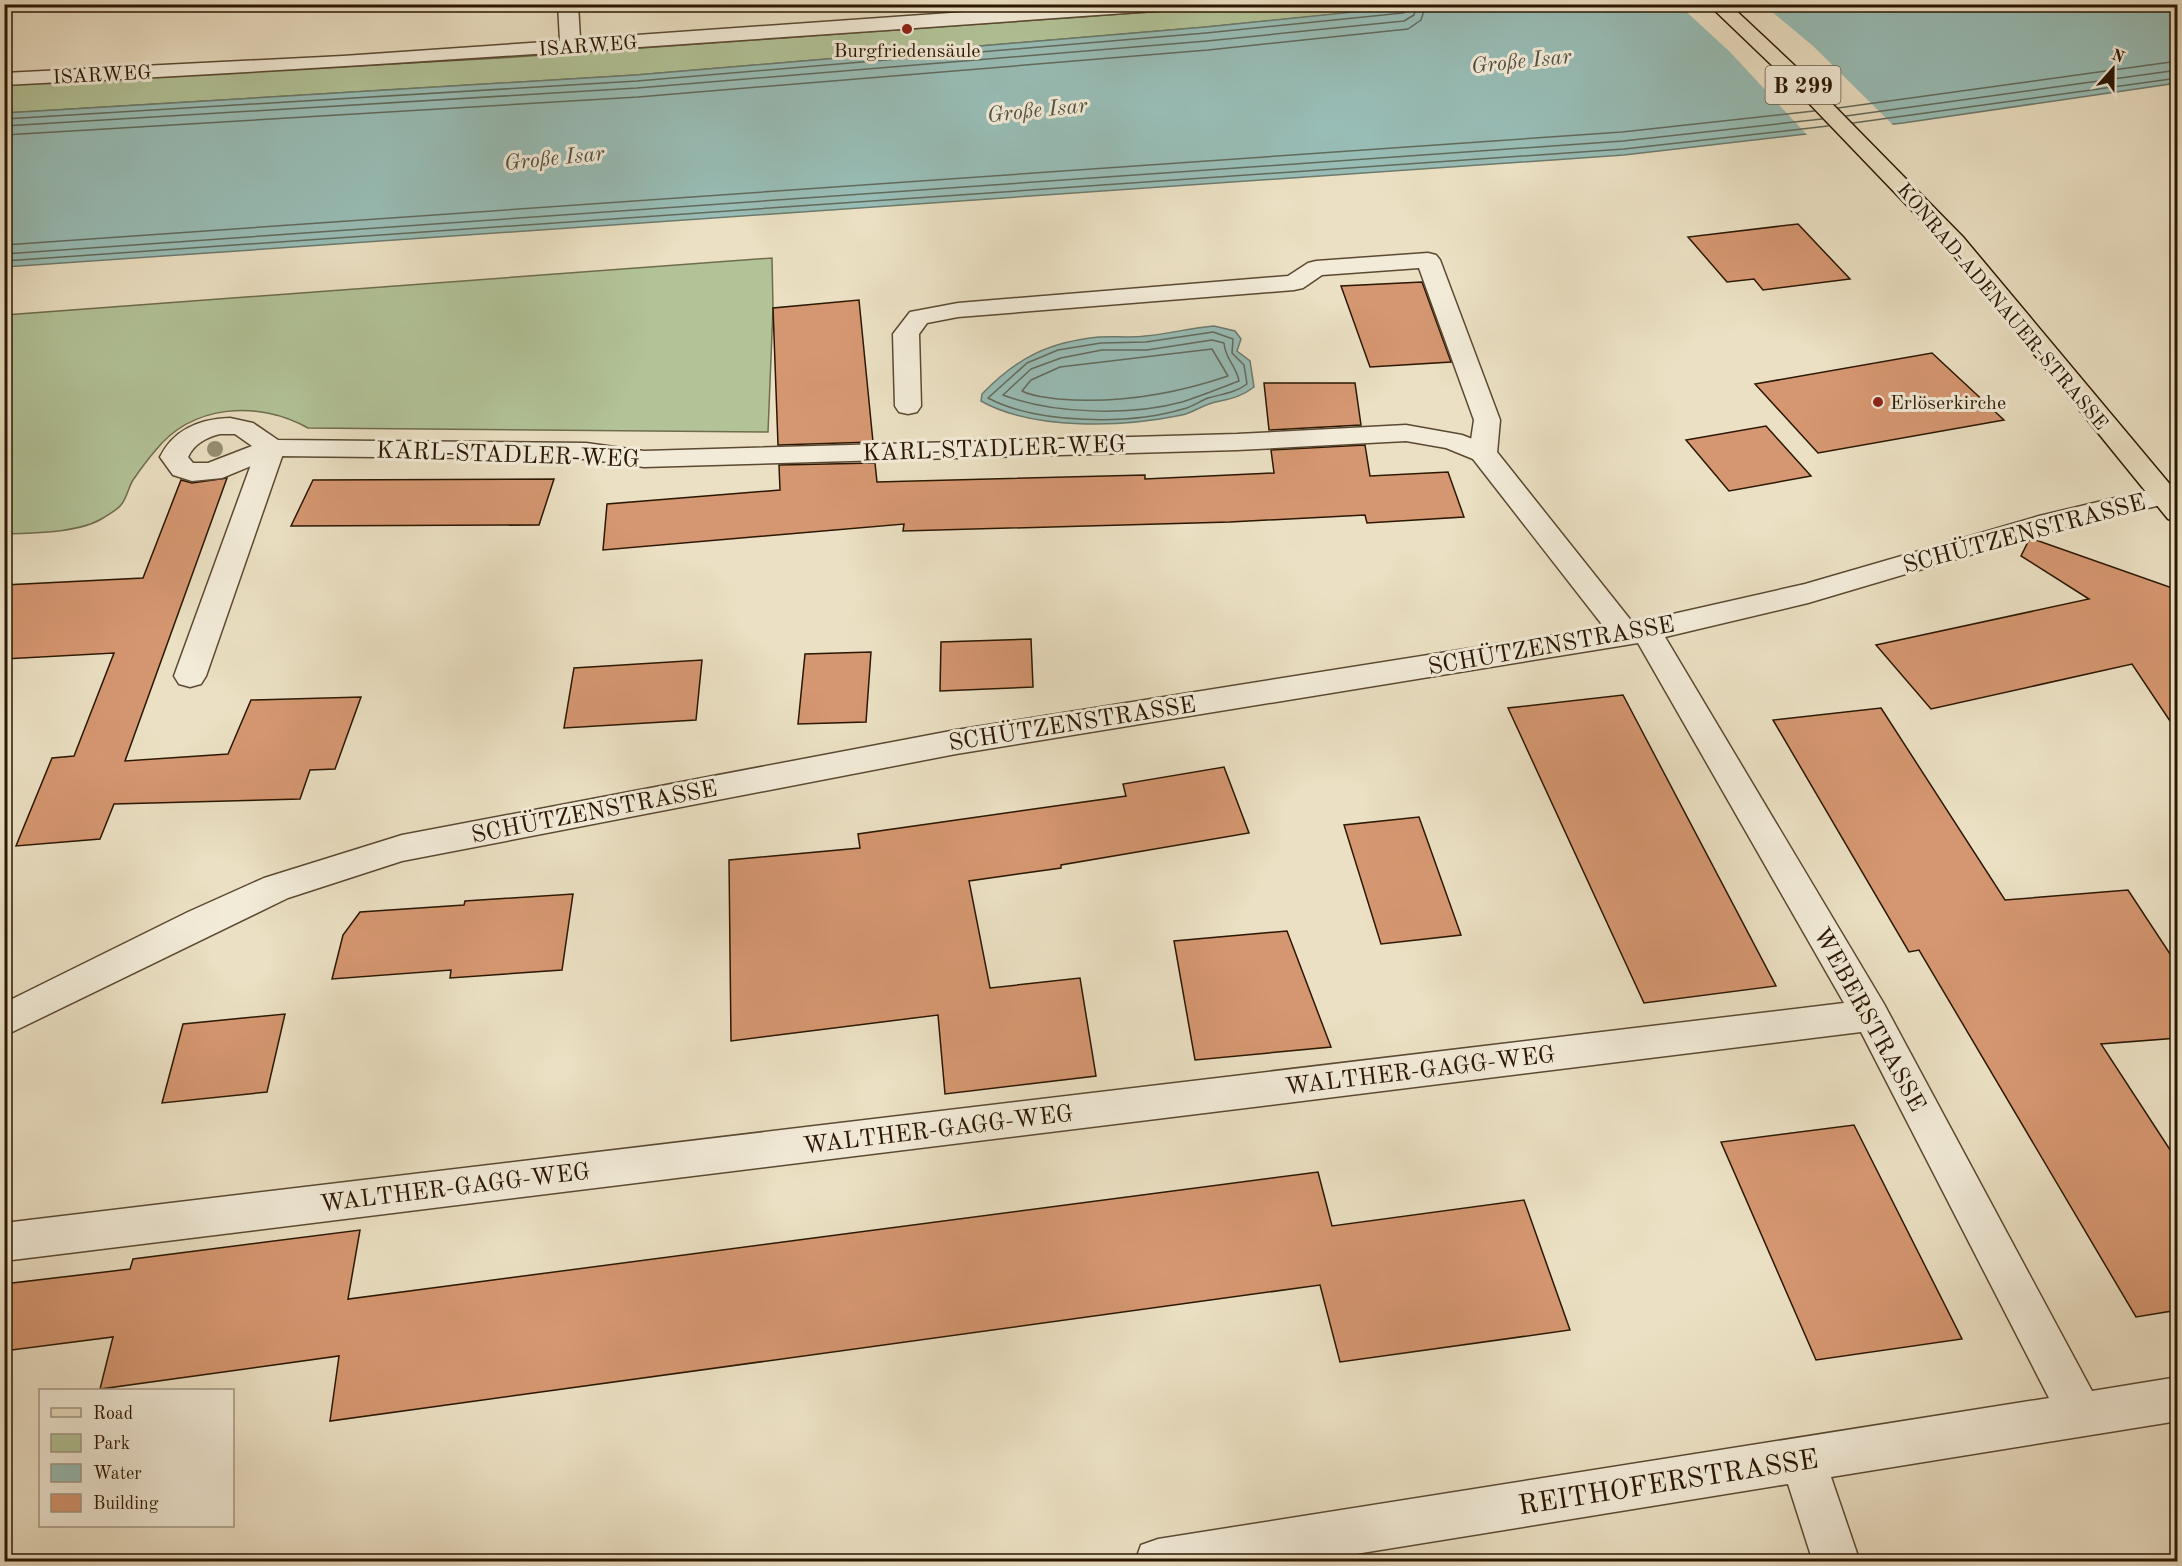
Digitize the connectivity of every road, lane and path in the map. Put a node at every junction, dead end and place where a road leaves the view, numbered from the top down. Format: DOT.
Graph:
graph roads {
  1 [pos="568,4"];
  2 [pos="1170,4"];
  3 [pos="1717,4"];
  4 [pos="570,47"];
  5 [pos="4,79"];
  6 [pos="908,406"];
  7 [pos="1484,453"];
  8 [pos="2173,500"];
  9 [pos="1636,633"];
  10 [pos="190,676"];
  11 [pos="1871,1016"];
  12 [pos="4,1021"];
  13 [pos="4,1242"];
  14 [pos="2178,1399"];
  15 [pos="2080,1413"];
  16 [pos="1803,1459"];
  17 [pos="1158,1562"];
  18 [pos="1838,1562"];
  1 -- 4 [label="street"];
  2 -- 4 [label="street, ISARWEG"];
  3 -- 8 [label="main road, KONRAD-ADENAUER-STRASSE / B 299"];
  4 -- 5 [label="street, ISARWEG"];
  6 -- 7 [label="street"];
  7 -- 9 [label="street"];
  7 -- 10 [label="street, KARL-STADLER-WEG"];
  8 -- 9 [label="street, SCHÜTZENSTRASSE"];
  9 -- 11 [label="street, WEBERSTRASSE"];
  9 -- 12 [label="street, SCHÜTZENSTRASSE"];
  11 -- 13 [label="street, WALTHER-GAGG-WEG"];
  11 -- 15 [label="street, WEBERSTRASSE"];
  14 -- 15 [label="street, REITHOFERSTRASSE"];
  15 -- 16 [label="street, REITHOFERSTRASSE"];
  16 -- 17 [label="street, REITHOFERSTRASSE"];
  16 -- 18 [label="street"];
}
